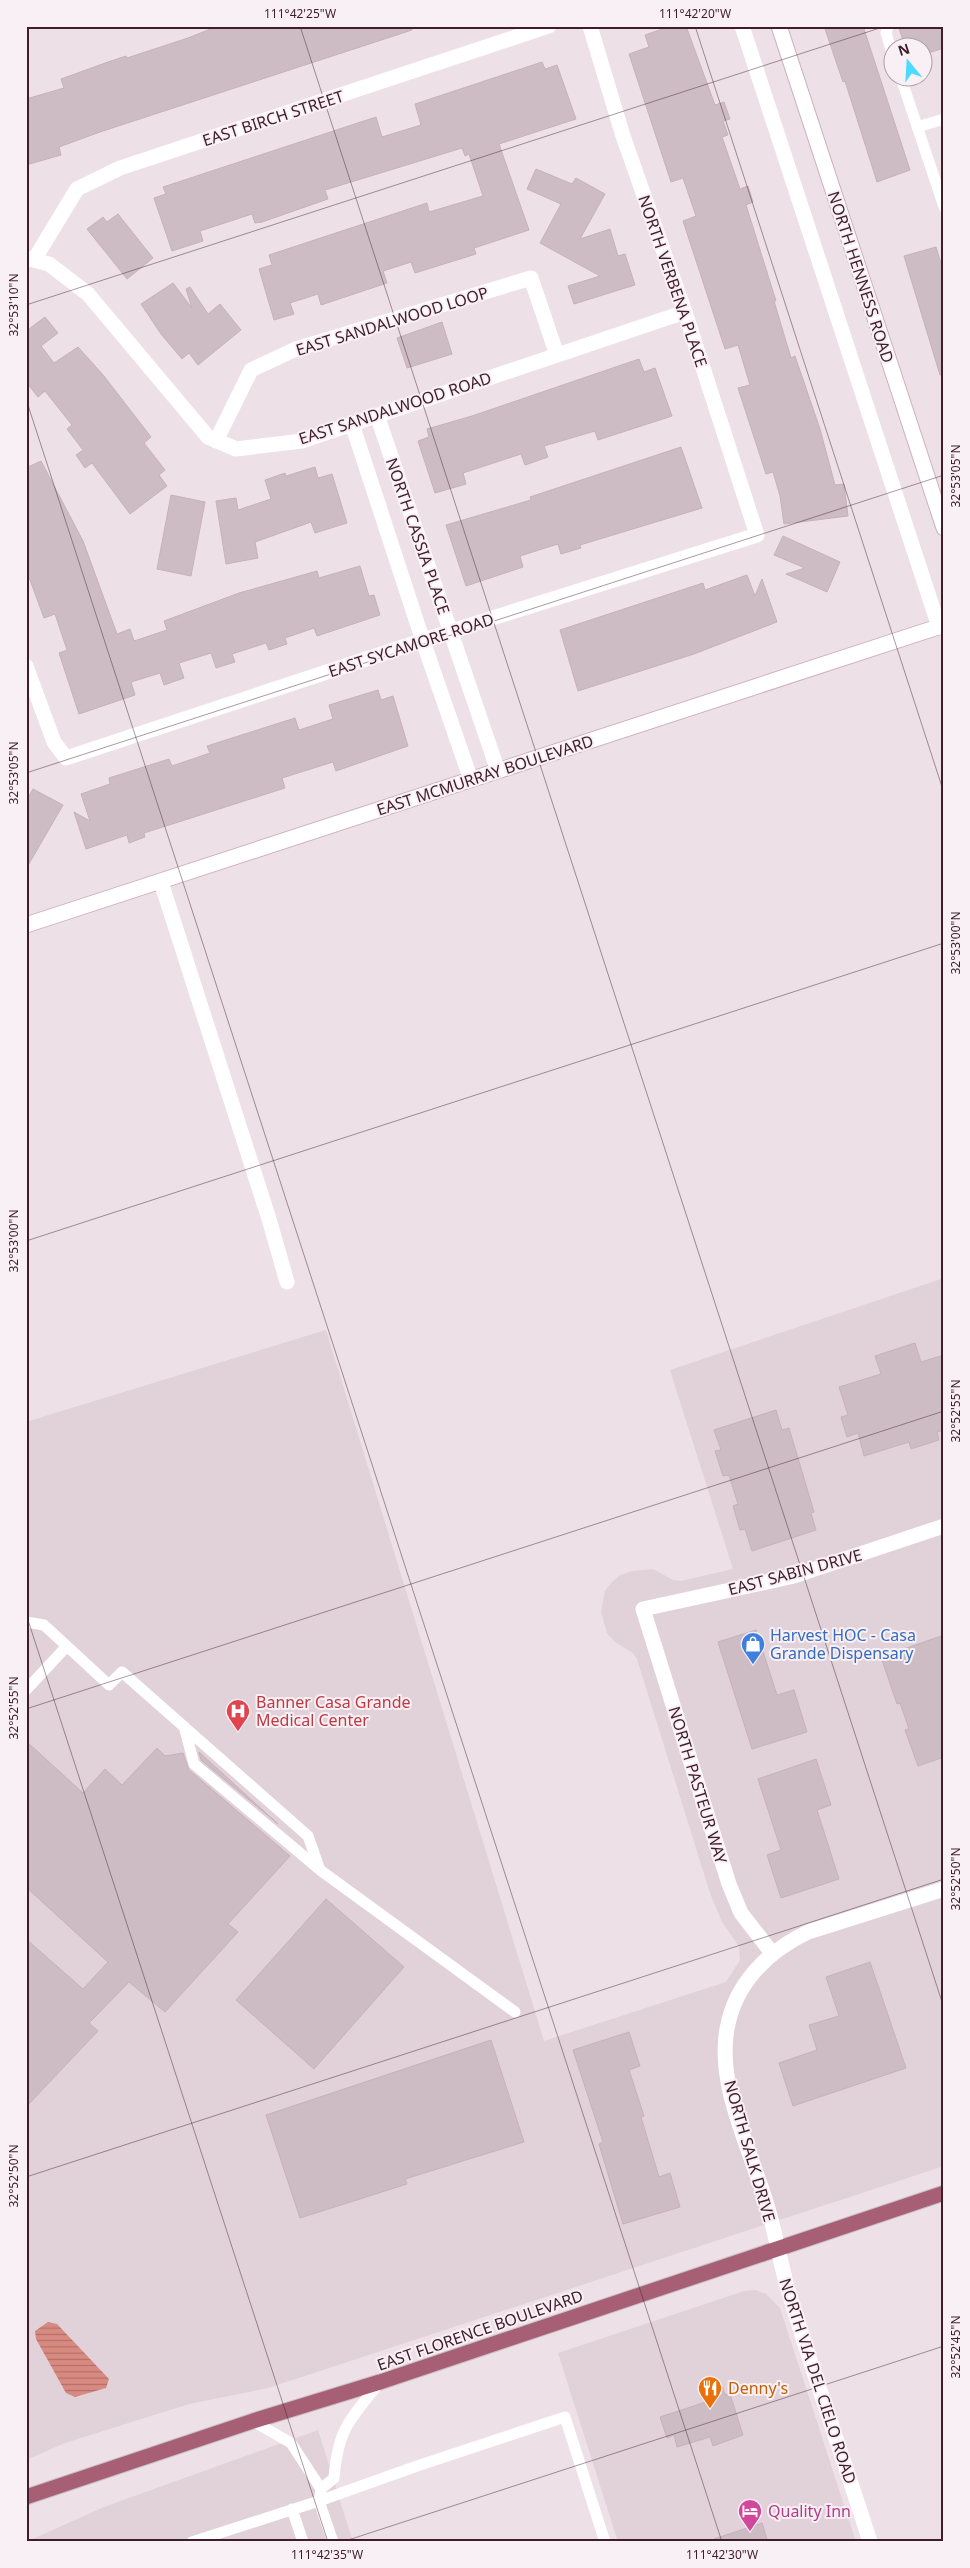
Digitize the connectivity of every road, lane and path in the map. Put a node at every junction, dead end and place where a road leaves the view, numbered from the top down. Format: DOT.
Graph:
graph roads {
  1 [pos="549,26"];
  2 [pos="590,26"];
  3 [pos="742,26"];
  4 [pos="779,26"];
  5 [pos="888,26"];
  6 [pos="888,38"];
  7 [pos="904,88"];
  8 [pos="944,119"];
  9 [pos="917,127"];
  10 [pos="944,207"];
  11 [pos="30,259"];
  12 [pos="684,312"];
  13 [pos="557,355"];
  14 [pos="377,415"];
  15 [pos="352,424"];
  16 [pos="216,441"];
  17 [pos="944,528"];
  18 [pos="757,535"];
  19 [pos="942,626"];
  20 [pos="452,632"];
  21 [pos="422,641"];
  22 [pos="26,666"];
  23 [pos="498,771"];
  24 [pos="472,780"];
  25 [pos="161,882"];
  26 [pos="26,925"];
  27 [pos="287,1282"];
  28 [pos="944,1526"];
  29 [pos="643,1609"];
  30 [pos="26,1622"];
  31 [pos="67,1646"];
  32 [pos="26,1690"];
  33 [pos="184,1726"];
  34 [pos="320,1870"];
  35 [pos="944,1889"];
  36 [pos="772,1952"];
  37 [pos="515,2012"];
  38 [pos="944,2193"];
  39 [pos="777,2248"];
  40 [pos="380,2382"];
  41 [pos="253,2421"];
  42 [pos="321,2489"];
  43 [pos="26,2497"];
  44 [pos="319,2501"];
  45 [pos="292,2509"];
  46 [pos="199,2541"];
  47 [pos="303,2542"];
  48 [pos="332,2542"];
  49 [pos="605,2542"];
  50 [pos="870,2542"];
  1 -- 11 [label="street, EAST BIRCH STREET"];
  2 -- 12 [label="street, NORTH VERBENA PLACE"];
  3 -- 19 [label="street"];
  4 -- 17 [label="street, NORTH HENNESS ROAD"];
  5 -- 6 [label="lane"];
  7 -- 9 [label="lane"];
  8 -- 9 [label="lane"];
  9 -- 10 [label="lane"];
  11 -- 16 [label="street, EAST SANDALWOOD ROAD"];
  12 -- 13 [label="street, EAST SANDALWOOD ROAD"];
  12 -- 18 [label="street, NORTH VERBENA PLACE"];
  13 -- 14 [label="street, EAST SANDALWOOD ROAD"];
  13 -- 16 [label="street, EAST SANDALWOOD LOOP"];
  14 -- 15 [label="street, EAST SANDALWOOD ROAD"];
  14 -- 20 [label="street, NORTH CASSIA PLACE"];
  15 -- 16 [label="street, EAST SANDALWOOD ROAD"];
  15 -- 21 [label="street, NORTH CASSIA PLACE"];
  18 -- 20 [label="street, EAST SYCAMORE ROAD"];
  19 -- 23 [label="street, EAST MCMURRAY BOULEVARD"];
  20 -- 21 [label="street, EAST SYCAMORE ROAD"];
  20 -- 23 [label="street, NORTH CASSIA PLACE"];
  21 -- 22 [label="street, EAST SYCAMORE ROAD"];
  21 -- 24 [label="street, NORTH CASSIA PLACE"];
  23 -- 24 [label="street, EAST MCMURRAY BOULEVARD"];
  24 -- 25 [label="street, EAST MCMURRAY BOULEVARD"];
  25 -- 26 [label="street, EAST MCMURRAY BOULEVARD"];
  25 -- 27 [label="street"];
  28 -- 29 [label="street, EAST SABIN DRIVE"];
  29 -- 36 [label="street, NORTH PASTEUR WAY"];
  30 -- 31 [label="lane"];
  31 -- 32 [label="lane"];
  31 -- 33 [label="lane"];
  33 -- 34 [label="lane"];
  33 -- 34 [label="lane"];
  34 -- 37 [label="lane"];
  35 -- 36 [label="street, NORTH SALK DRIVE"];
  36 -- 39 [label="street, NORTH SALK DRIVE"];
  38 -- 39 [label="main road, EAST FLORENCE BOULEVARD"];
  39 -- 40 [label="main road, EAST FLORENCE BOULEVARD"];
  39 -- 50 [label="street, NORTH VIA DEL CIELO ROAD"];
  40 -- 41 [label="main road, EAST FLORENCE BOULEVARD"];
  40 -- 42 [label="lane"];
  41 -- 42 [label="lane"];
  41 -- 43 [label="main road, EAST FLORENCE BOULEVARD"];
  42 -- 44 [label="lane"];
  44 -- 45 [label="lane"];
  44 -- 48 [label="lane"];
  44 -- 49 [label="lane"];
  45 -- 46 [label="lane"];
  45 -- 47 [label="lane"];
}
